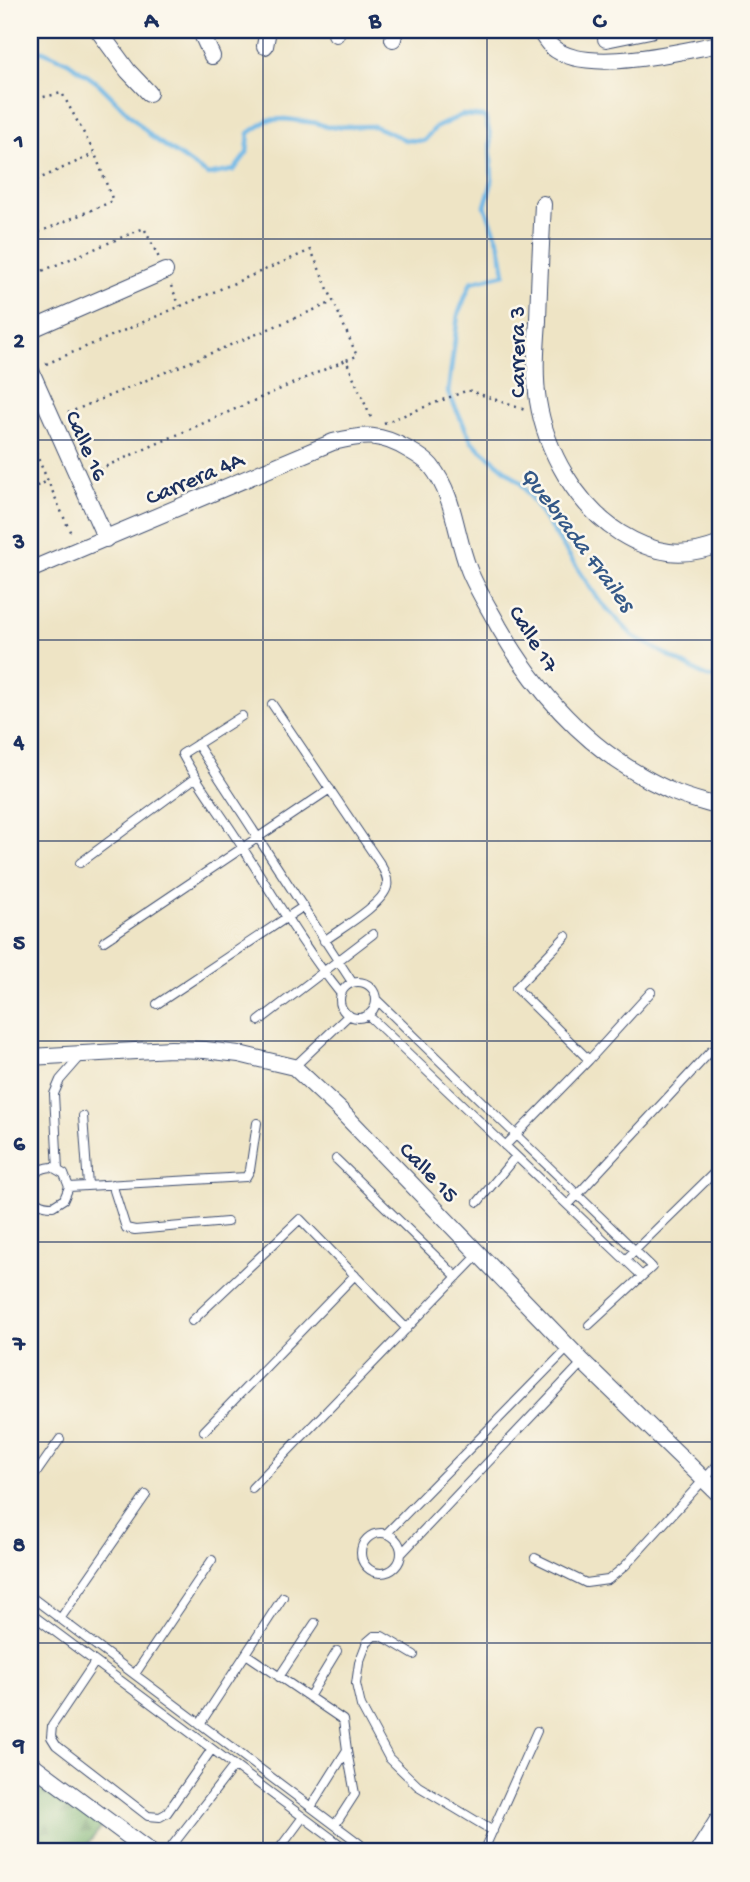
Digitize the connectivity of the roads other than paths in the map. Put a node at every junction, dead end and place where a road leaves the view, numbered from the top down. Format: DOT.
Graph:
graph roads {
  1 [pos="98,30"];
  2 [pos="200,30"];
  3 [pos="539,30"];
  4 [pos="650,30"];
  5 [pos="606,35"];
  6 [pos="720,44"];
  7 [pos="212,56"];
  8 [pos="149,93"];
  9 [pos="543,204"];
  10 [pos="165,271"];
  11 [pos="30,330"];
  12 [pos="30,370"];
  13 [pos="379,436"];
  14 [pos="106,539"];
  15 [pos="720,544"];
  16 [pos="30,570"];
  17 [pos="272,704"];
  18 [pos="242,716"];
  19 [pos="197,744"];
  20 [pos="195,778"];
  21 [pos="330,789"];
  22 [pos="720,807"];
  23 [pos="259,838"];
  24 [pos="243,848"];
  25 [pos="80,863"];
  26 [pos="304,906"];
  27 [pos="286,917"];
  28 [pos="373,933"];
  29 [pos="566,936"];
  30 [pos="104,941"];
  31 [pos="324,941"];
  32 [pos="338,960"];
  33 [pos="323,972"];
  34 [pos="352,982"];
  35 [pos="651,992"];
  36 [pos="341,993"];
  37 [pos="377,1000"];
  38 [pos="157,1004"];
  39 [pos="349,1016"];
  40 [pos="368,1016"];
  41 [pos="259,1021"];
  42 [pos="711,1051"];
  43 [pos="83,1054"];
  44 [pos="30,1056"];
  45 [pos="589,1060"];
  46 [pos="294,1067"];
  47 [pos="30,1097"];
  48 [pos="83,1116"];
  49 [pos="257,1123"];
  50 [pos="515,1135"];
  51 [pos="505,1146"];
  52 [pos="516,1156"];
  53 [pos="335,1159"];
  54 [pos="720,1167"];
  55 [pos="58,1170"];
  56 [pos="32,1179"];
  57 [pos="88,1185"];
  58 [pos="112,1185"];
  59 [pos="69,1186"];
  60 [pos="30,1190"];
  61 [pos="578,1195"];
  62 [pos="478,1202"];
  63 [pos="568,1205"];
  64 [pos="227,1222"];
  65 [pos="634,1250"];
  66 [pos="479,1254"];
  67 [pos="625,1260"];
  68 [pos="355,1275"];
  69 [pos="642,1276"];
  70 [pos="457,1277"];
  71 [pos="192,1321"];
  72 [pos="589,1325"];
  73 [pos="407,1328"];
  74 [pos="569,1347"];
  75 [pos="583,1362"];
  76 [pos="204,1431"];
  77 [pos="60,1439"];
  78 [pos="720,1462"];
  79 [pos="703,1480"];
  80 [pos="30,1482"];
  81 [pos="252,1488"];
  82 [pos="720,1495"];
  83 [pos="146,1496"];
  84 [pos="386,1534"];
  85 [pos="401,1554"];
  86 [pos="535,1558"];
  87 [pos="212,1560"];
  88 [pos="30,1596"];
  89 [pos="283,1597"];
  90 [pos="30,1613"];
  91 [pos="60,1619"];
  92 [pos="315,1623"];
  93 [pos="337,1651"];
  94 [pos="246,1654"];
  95 [pos="414,1655"];
  96 [pos="95,1662"];
  97 [pos="135,1674"];
  98 [pos="279,1676"];
  99 [pos="309,1697"];
  100 [pos="200,1724"];
  101 [pos="537,1731"];
  102 [pos="212,1749"];
  103 [pos="347,1750"];
  104 [pos="30,1763"];
  105 [pos="234,1766"];
  106 [pos="311,1807"];
  107 [pos="303,1817"];
  108 [pos="720,1822"];
  109 [pos="335,1825"];
  110 [pos="492,1831"];
  111 [pos="172,1846"];
  112 [pos="150,1852"];
  113 [pos="277,1852"];
  114 [pos="350,1852"];
  115 [pos="363,1852"];
  116 [pos="483,1852"];
  117 [pos="702,1852"];
  1 -- 8 [label="street"];
  2 -- 7 [label="street"];
  3 -- 6 [label="street"];
  4 -- 5 [label="street"];
  9 -- 15 [label="street, Carrera 3"];
  10 -- 11 [label="street"];
  12 -- 14 [label="street, Calle 16"];
  13 -- 14 [label="street, Carrera 4A"];
  13 -- 22 [label="street, Calle 17"];
  14 -- 16 [label="street, Carrera 4A"];
  17 -- 21 [label="lane"];
  18 -- 19 [label="lane"];
  19 -- 20 [label="lane"];
  19 -- 23 [label="lane"];
  20 -- 24 [label="lane"];
  20 -- 25 [label="lane"];
  21 -- 23 [label="lane"];
  21 -- 31 [label="lane"];
  23 -- 24 [label="lane"];
  23 -- 26 [label="lane"];
  24 -- 27 [label="lane"];
  24 -- 30 [label="lane"];
  26 -- 27 [label="lane"];
  26 -- 31 [label="lane"];
  27 -- 33 [label="lane"];
  27 -- 38 [label="lane"];
  28 -- 32 [label="lane"];
  29 -- 45 [label="lane"];
  31 -- 32 [label="lane"];
  32 -- 33 [label="lane"];
  32 -- 34 [label="lane"];
  33 -- 36 [label="lane"];
  33 -- 41 [label="lane"];
  34 -- 36 [label="lane"];
  34 -- 37 [label="lane"];
  35 -- 45 [label="lane"];
  36 -- 39 [label="lane"];
  37 -- 40 [label="lane"];
  37 -- 50 [label="lane"];
  39 -- 40 [label="lane"];
  39 -- 46 [label="lane"];
  40 -- 51 [label="lane"];
  42 -- 61 [label="lane"];
  43 -- 44 [label="street"];
  43 -- 46 [label="street"];
  43 -- 55 [label="lane"];
  45 -- 50 [label="lane"];
  46 -- 66 [label="street, Calle 15"];
  47 -- 56 [label="lane"];
  48 -- 57 [label="lane"];
  49 -- 58 [label="lane"];
  50 -- 51 [label="lane"];
  50 -- 61 [label="lane"];
  51 -- 52 [label="lane"];
  52 -- 62 [label="lane"];
  52 -- 63 [label="lane"];
  53 -- 70 [label="lane"];
  54 -- 65 [label="lane"];
  55 -- 56 [label="lane"];
  55 -- 59 [label="lane"];
  57 -- 58 [label="lane"];
  57 -- 59 [label="lane"];
  58 -- 64 [label="lane"];
  59 -- 60 [label="lane"];
  61 -- 63 [label="lane"];
  61 -- 65 [label="lane"];
  63 -- 67 [label="lane"];
  65 -- 67 [label="lane"];
  65 -- 69 [label="lane"];
  66 -- 70 [label="lane"];
  66 -- 74 [label="street, Calle 15"];
  67 -- 69 [label="lane"];
  68 -- 71 [label="lane"];
  68 -- 73 [label="lane"];
  68 -- 76 [label="lane"];
  69 -- 72 [label="lane"];
  70 -- 73 [label="lane"];
  73 -- 81 [label="lane"];
  74 -- 75 [label="street, Calle 15"];
  74 -- 84 [label="lane"];
  75 -- 79 [label="street, Calle 15"];
  75 -- 85 [label="lane"];
  77 -- 80 [label="lane"];
  78 -- 79 [label="lane"];
  79 -- 82 [label="street, Calle 15"];
  79 -- 86 [label="lane"];
  83 -- 91 [label="lane"];
  84 -- 85 [label="lane"];
  84 -- 85 [label="lane"];
  87 -- 97 [label="lane"];
  88 -- 91 [label="lane"];
  89 -- 94 [label="lane"];
  90 -- 96 [label="lane"];
  91 -- 97 [label="lane"];
  92 -- 98 [label="lane"];
  93 -- 99 [label="lane"];
  94 -- 98 [label="lane"];
  94 -- 100 [label="lane"];
  95 -- 110 [label="lane"];
  96 -- 102 [label="lane"];
  96 -- 102 [label="lane"];
  97 -- 100 [label="lane"];
  98 -- 99 [label="lane"];
  99 -- 103 [label="lane"];
  100 -- 106 [label="lane"];
  101 -- 110 [label="lane"];
  102 -- 105 [label="lane"];
  103 -- 106 [label="lane"];
  103 -- 109 [label="lane"];
  104 -- 112 [label="street"];
  105 -- 107 [label="lane"];
  105 -- 111 [label="lane"];
  106 -- 109 [label="lane"];
  107 -- 113 [label="lane"];
  107 -- 114 [label="lane"];
  108 -- 117 [label="main road"];
  109 -- 115 [label="lane"];
  110 -- 116 [label="lane"];
}
